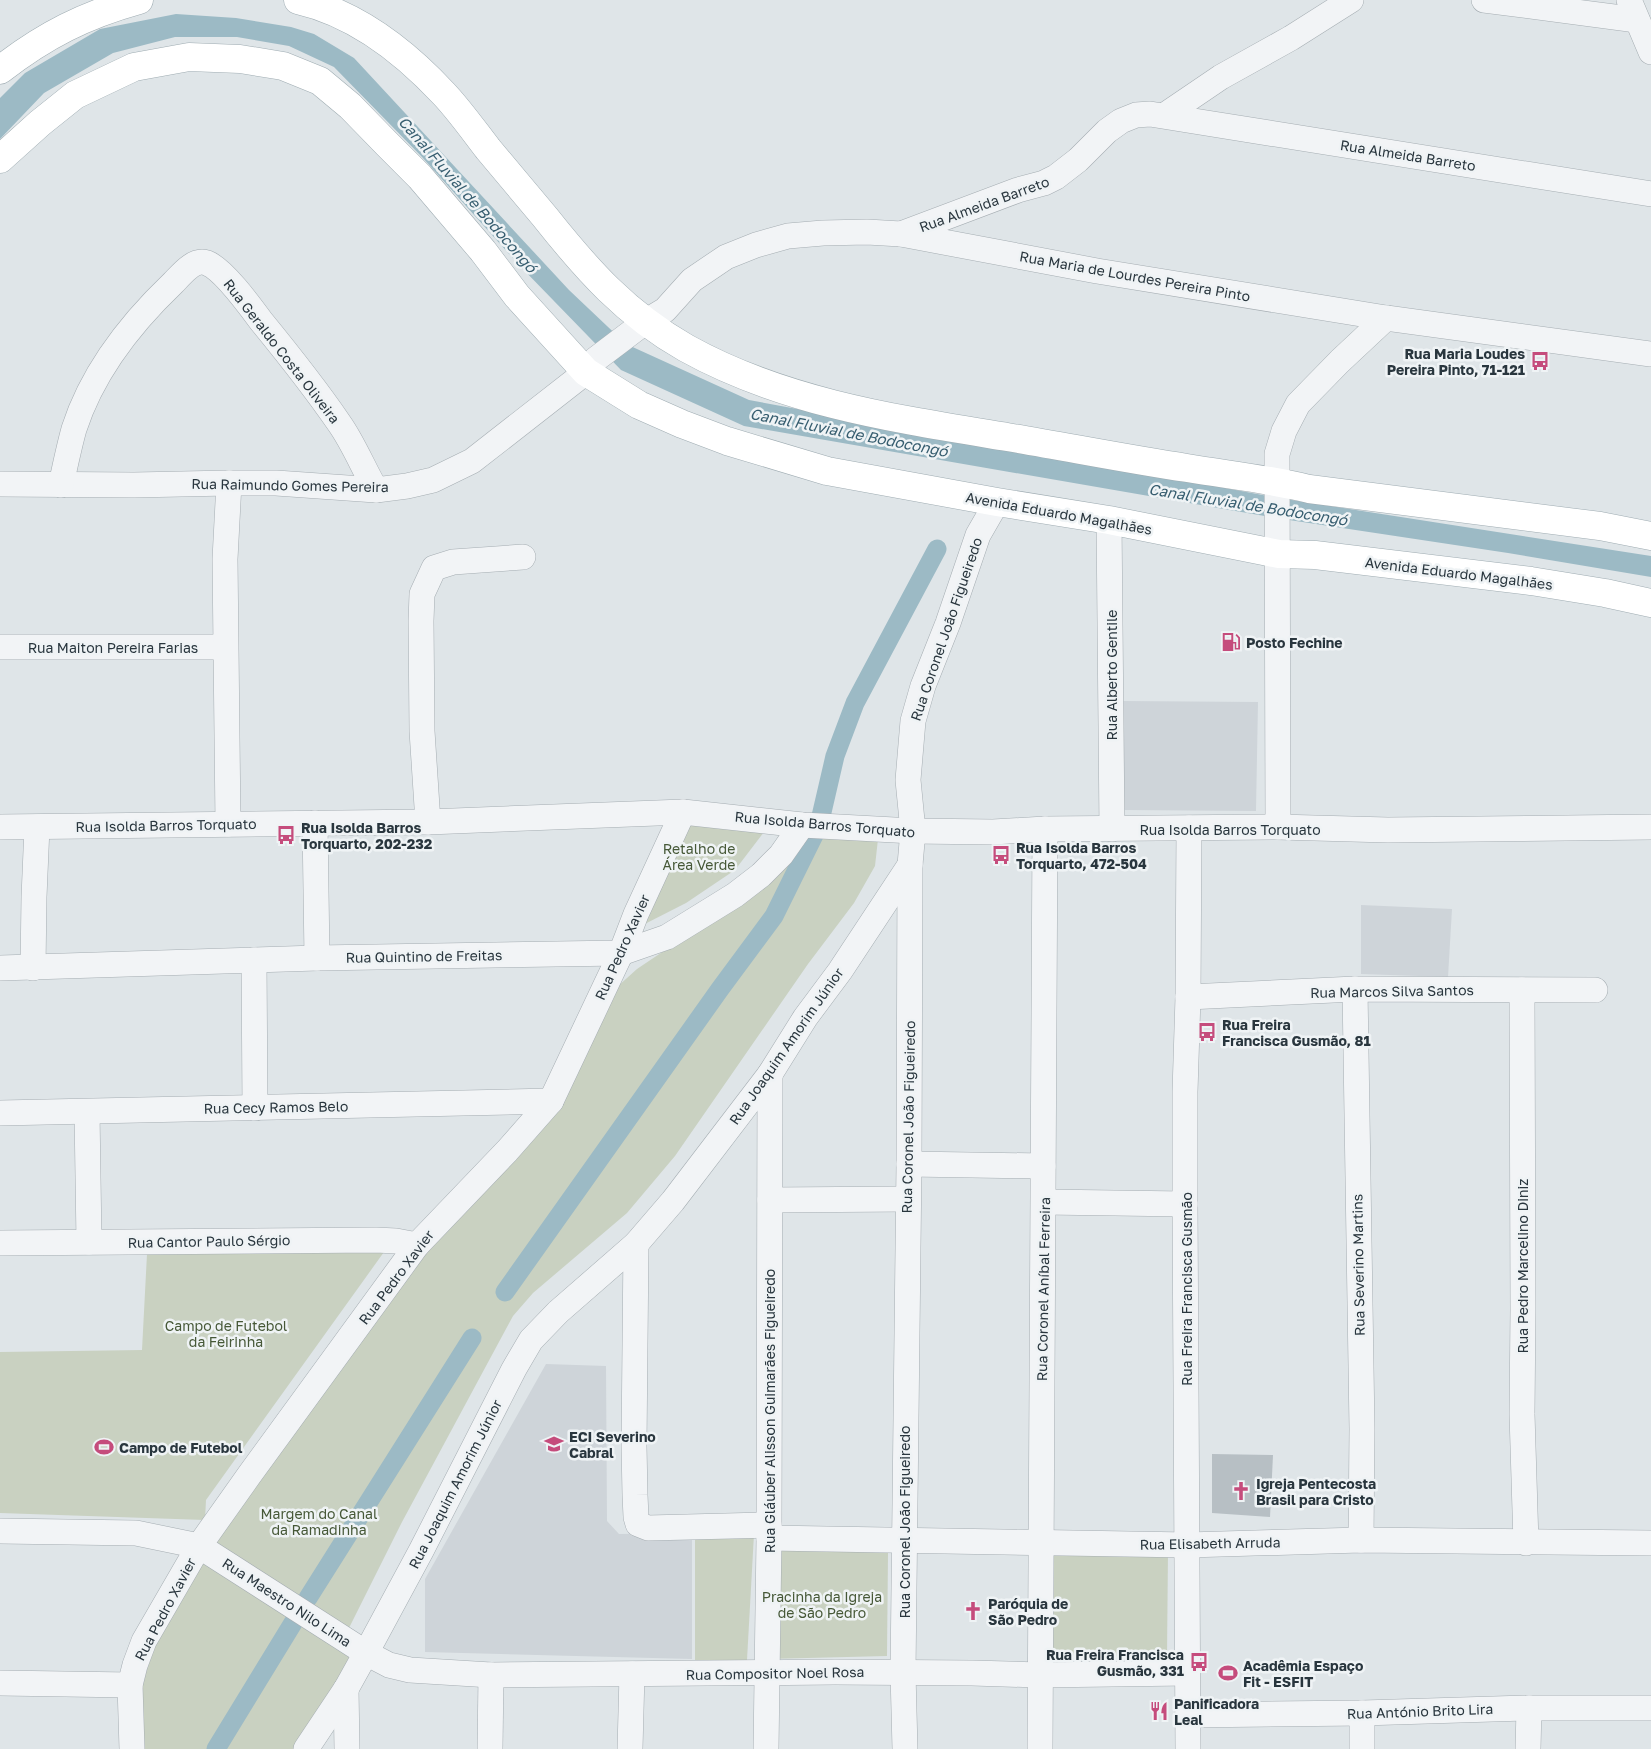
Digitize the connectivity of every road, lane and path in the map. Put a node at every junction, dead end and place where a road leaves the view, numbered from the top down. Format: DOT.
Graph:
graph roads {
  1 [pos="139,0"];
  2 [pos="298,0"];
  3 [pos="1351,0"];
  4 [pos="1484,0"];
  5 [pos="1633,10"];
  6 [pos="1651,52"];
  7 [pos="0,70"];
  8 [pos="1165,115"];
  9 [pos="0,159"];
  10 [pos="1651,194"];
  11 [pos="901,234"];
  12 [pos="1386,318"];
  13 [pos="645,322"];
  14 [pos="1651,354"];
  15 [pos="591,365"];
  16 [pos="229,482"];
  17 [pos="0,484"];
  18 [pos="61,485"];
  19 [pos="1278,488"];
  20 [pos="376,490"];
  21 [pos="997,502"];
  22 [pos="1109,520"];
  23 [pos="1651,536"];
  24 [pos="1278,546"];
  25 [pos="523,557"];
  26 [pos="1651,603"];
  27 [pos="225,647"];
  28 [pos="0,648"];
  29 [pos="683,812"];
  30 [pos="428,822"];
  31 [pos="315,823"];
  32 [pos="228,824"];
  33 [pos="802,824"];
  34 [pos="37,826"];
  35 [pos="0,827"];
  36 [pos="1278,827"];
  37 [pos="1651,827"];
  38 [pos="1188,828"];
  39 [pos="1045,830"];
  40 [pos="1112,830"];
  41 [pos="913,831"];
  42 [pos="910,865"];
  43 [pos="621,953"];
  44 [pos="317,958"];
  45 [pos="254,960"];
  46 [pos="0,968"];
  47 [pos="34,968"];
  48 [pos="1355,989"];
  49 [pos="1522,990"];
  50 [pos="1595,990"];
  51 [pos="1188,997"];
  52 [pos="770,1074"];
  53 [pos="552,1101"];
  54 [pos="255,1108"];
  55 [pos="88,1112"];
  56 [pos="0,1113"];
  57 [pos="909,1164"];
  58 [pos="1043,1166"];
  59 [pos="908,1199"];
  60 [pos="770,1200"];
  61 [pos="1044,1202"];
  62 [pos="1185,1204"];
  63 [pos="89,1242"];
  64 [pos="0,1243"];
  65 [pos="636,1244"];
  66 [pos="417,1245"];
  67 [pos="0,1531"];
  68 [pos="769,1532"];
  69 [pos="905,1540"];
  70 [pos="1361,1540"];
  71 [pos="1042,1542"];
  72 [pos="1526,1543"];
  73 [pos="1651,1543"];
  74 [pos="1188,1545"];
  75 [pos="200,1546"];
  76 [pos="366,1653"];
  77 [pos="903,1672"];
  78 [pos="767,1673"];
  79 [pos="1187,1673"];
  80 [pos="632,1674"];
  81 [pos="1040,1675"];
  82 [pos="491,1676"];
  83 [pos="0,1683"];
  84 [pos="130,1685"];
  85 [pos="346,1690"];
  86 [pos="1529,1708"];
  87 [pos="1651,1708"];
  88 [pos="1362,1713"];
  89 [pos="1188,1715"];
  90 [pos="132,1749"];
  91 [pos="306,1749"];
  92 [pos="347,1749"];
  93 [pos="490,1749"];
  94 [pos="630,1749"];
  95 [pos="766,1749"];
  96 [pos="905,1749"];
  97 [pos="1040,1749"];
  98 [pos="1188,1749"];
  99 [pos="1362,1749"];
  100 [pos="1528,1749"];
  1 -- 7 [label="main road"];
  2 -- 13 [label="main road"];
  3 -- 8 [label="street"];
  4 -- 5 [label="street"];
  5 -- 6 [label="street"];
  8 -- 10 [label="street, Rua Almeida Barreto"];
  8 -- 11 [label="street, Rua Almeida Barreto"];
  9 -- 15 [label="main road, Avenida Eduardo Magalhães"];
  11 -- 12 [label="street, Rua Maria de Lourdes Pereira Pinto"];
  11 -- 13 [label="street, Rua Maria de Lourdes Pereira Pinto"];
  12 -- 14 [label="street, Rua Maria de Lourdes Pereira Pinto"];
  12 -- 19 [label="street"];
  13 -- 15 [label="street, Rua Raimundo Gomes Pereira"];
  13 -- 19 [label="main road"];
  15 -- 20 [label="street, Rua Raimundo Gomes Pereira"];
  15 -- 21 [label="main road, Avenida Eduardo Magalhães"];
  16 -- 18 [label="street, Rua Raimundo Gomes Pereira"];
  16 -- 20 [label="street, Rua Raimundo Gomes Pereira"];
  16 -- 27 [label="street"];
  17 -- 18 [label="street, Rua Raimundo Gomes Pereira"];
  18 -- 20 [label="street, Rua Geraldo Costa Oliveira"];
  19 -- 23 [label="main road"];
  19 -- 24 [label="street"];
  21 -- 22 [label="main road, Avenida Eduardo Magalhães"];
  21 -- 41 [label="street, Rua Coronel João Figueiredo"];
  22 -- 24 [label="main road, Avenida Eduardo Magalhães"];
  22 -- 40 [label="street, Rua Alberto Gentile"];
  24 -- 26 [label="main road, Avenida Eduardo Magalhães"];
  24 -- 36 [label="street"];
  25 -- 30 [label="street"];
  27 -- 28 [label="street, Rua Maiton Pereira Farias"];
  27 -- 32 [label="street"];
  29 -- 30 [label="street, Rua Isolda Barros Torquato"];
  29 -- 33 [label="street, Rua Isolda Barros Torquato"];
  29 -- 43 [label="street, Rua Pedro Xavier"];
  30 -- 31 [label="street, Rua Isolda Barros Torquato"];
  31 -- 32 [label="street, Rua Isolda Barros Torquato"];
  31 -- 44 [label="street"];
  32 -- 34 [label="street, Rua Isolda Barros Torquato"];
  33 -- 41 [label="street, Rua Isolda Barros Torquato"];
  33 -- 43 [label="street, Rua Quintino de Freitas"];
  34 -- 35 [label="street, Rua Isolda Barros Torquato"];
  34 -- 47 [label="street"];
  36 -- 37 [label="street, Rua Isolda Barros Torquato"];
  36 -- 38 [label="street, Rua Isolda Barros Torquato"];
  38 -- 40 [label="street, Rua Isolda Barros Torquato"];
  38 -- 51 [label="street, Rua Freira Francisca Gusmão"];
  39 -- 40 [label="street, Rua Isolda Barros Torquato"];
  39 -- 41 [label="street, Rua Isolda Barros Torquato"];
  39 -- 58 [label="street, Rua Coronel Aníbal Ferreira"];
  41 -- 42 [label="street, Rua Coronel João Figueiredo"];
  42 -- 52 [label="street, Rua Joaquim Amorim Júnior"];
  42 -- 57 [label="street, Rua Coronel João Figueiredo"];
  43 -- 44 [label="street, Rua Quintino de Freitas"];
  43 -- 53 [label="street, Rua Pedro Xavier"];
  44 -- 45 [label="street, Rua Quintino de Freitas"];
  45 -- 47 [label="street, Rua Quintino de Freitas"];
  45 -- 54 [label="street"];
  46 -- 47 [label="street, Rua Quintino de Freitas"];
  48 -- 49 [label="street, Rua Marcos Silva Santos"];
  48 -- 51 [label="street, Rua Marcos Silva Santos"];
  48 -- 70 [label="street, Rua Severino Martins"];
  49 -- 50 [label="street, Rua Marcos Silva Santos"];
  49 -- 72 [label="street, Rua Pedro Marcelino Diniz"];
  51 -- 62 [label="street, Rua Freira Francisca Gusmão"];
  52 -- 60 [label="street, Rua Gláuber Alisson Guimarães Figueiredo"];
  52 -- 65 [label="street, Rua Joaquim Amorim Júnior"];
  53 -- 54 [label="street, Rua Cecy Ramos Belo"];
  53 -- 66 [label="street, Rua Pedro Xavier"];
  54 -- 55 [label="street, Rua Cecy Ramos Belo"];
  55 -- 56 [label="street, Rua Cecy Ramos Belo"];
  55 -- 63 [label="street"];
  57 -- 58 [label="street"];
  57 -- 59 [label="street, Rua Coronel João Figueiredo"];
  58 -- 61 [label="street, Rua Coronel Aníbal Ferreira"];
  59 -- 60 [label="street"];
  59 -- 69 [label="street, Rua Coronel João Figueiredo"];
  60 -- 68 [label="street, Rua Gláuber Alisson Guimarães Figueiredo"];
  61 -- 62 [label="street"];
  61 -- 71 [label="street, Rua Coronel Aníbal Ferreira"];
  62 -- 74 [label="street, Rua Freira Francisca Gusmão"];
  63 -- 64 [label="street, Rua Cantor Paulo Sérgio"];
  63 -- 66 [label="street, Rua Cantor Paulo Sérgio"];
  65 -- 68 [label="street, Rua Elisabeth Arruda"];
  65 -- 76 [label="street, Rua Joaquim Amorim Júnior"];
  66 -- 75 [label="street, Rua Pedro Xavier"];
  67 -- 75 [label="street, Rua Maestro Nilo Lima"];
  68 -- 69 [label="street, Rua Elisabeth Arruda"];
  68 -- 78 [label="street, Rua Gláuber Alisson Guimarães Figueiredo"];
  69 -- 71 [label="street, Rua Elisabeth Arruda"];
  69 -- 77 [label="street, Rua Coronel João Figueiredo"];
  70 -- 72 [label="street, Rua Elisabeth Arruda"];
  70 -- 74 [label="street, Rua Elisabeth Arruda"];
  71 -- 74 [label="street, Rua Elisabeth Arruda"];
  71 -- 81 [label="street, Rua Coronel Aníbal Ferreira"];
  72 -- 73 [label="street, Rua Elisabeth Arruda"];
  74 -- 79 [label="street, Rua Freira Francisca Gusmão"];
  75 -- 76 [label="street, Rua Maestro Nilo Lima"];
  75 -- 84 [label="street, Rua Pedro Xavier"];
  76 -- 82 [label="street, Rua Compositor Noel Rosa"];
  76 -- 85 [label="street, Rua Joaquim Amorim Júnior"];
  77 -- 78 [label="street, Rua Compositor Noel Rosa"];
  77 -- 81 [label="street, Rua Compositor Noel Rosa"];
  77 -- 96 [label="street, Rua Coronel João Figueiredo"];
  78 -- 80 [label="street, Rua Compositor Noel Rosa"];
  78 -- 95 [label="street, Rua Gláuber Alisson Guimarães Figueiredo"];
  79 -- 81 [label="street, Rua Compositor Noel Rosa"];
  79 -- 89 [label="street, Rua Freira Francisca Gusmão"];
  80 -- 82 [label="street, Rua Compositor Noel Rosa"];
  80 -- 94 [label="street"];
  81 -- 97 [label="street, Rua Coronel Aníbal Ferreira"];
  82 -- 93 [label="street"];
  83 -- 84 [label="street"];
  84 -- 90 [label="street, Rua Pedro Xavier"];
  85 -- 91 [label="street, Rua Joaquim Amorim Júnior"];
  85 -- 92 [label="street"];
  86 -- 87 [label="street, Rua António Brito Lira"];
  86 -- 88 [label="street, Rua António Brito Lira"];
  86 -- 100 [label="street"];
  88 -- 89 [label="street, Rua António Brito Lira"];
  88 -- 99 [label="street"];
  89 -- 98 [label="street, Rua Freira Francisca Gusmão"];
}
